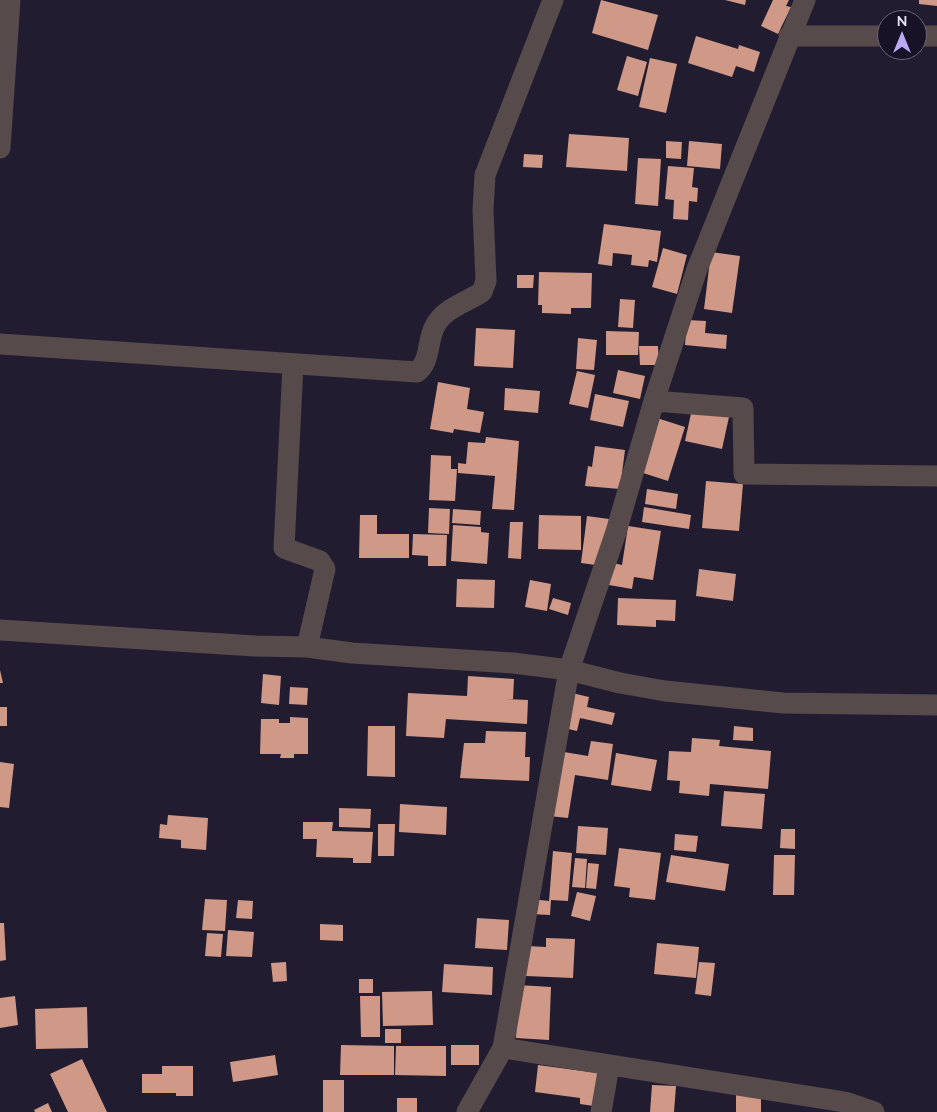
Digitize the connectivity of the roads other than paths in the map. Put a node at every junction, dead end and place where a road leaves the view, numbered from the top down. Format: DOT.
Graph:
graph roads {
  1 [pos="10,0"];
  2 [pos="553,0"];
  3 [pos="805,0"];
  4 [pos="789,36"];
  5 [pos="877,36"];
  6 [pos="0,148"];
  7 [pos="0,344"];
  8 [pos="293,365"];
  9 [pos="654,401"];
  10 [pos="937,476"];
  11 [pos="0,630"];
  12 [pos="307,647"];
  13 [pos="569,670"];
  14 [pos="937,706"];
  15 [pos="503,1048"];
  16 [pos="609,1066"];
  17 [pos="468,1112"];
  18 [pos="601,1112"];
  19 [pos="874,1112"];
  1 -- 6 [label="street"];
  2 -- 8 [label="street"];
  3 -- 4 [label="street"];
  4 -- 5 [label="street"];
  4 -- 9 [label="street"];
  7 -- 8 [label="street"];
  8 -- 12 [label="street"];
  9 -- 10 [label="street"];
  9 -- 13 [label="street"];
  11 -- 12 [label="street"];
  12 -- 13 [label="street"];
  13 -- 14 [label="street"];
  13 -- 15 [label="street"];
  15 -- 16 [label="street"];
  15 -- 17 [label="street"];
  16 -- 18 [label="street"];
  16 -- 19 [label="street"];
}
